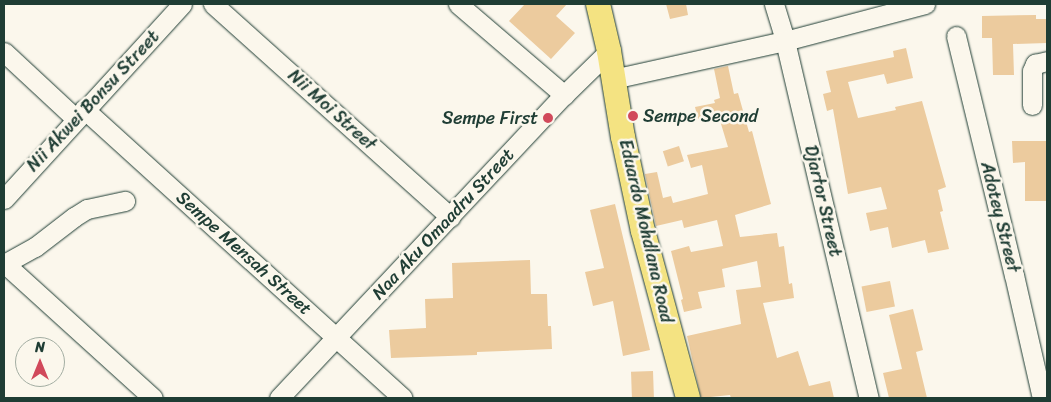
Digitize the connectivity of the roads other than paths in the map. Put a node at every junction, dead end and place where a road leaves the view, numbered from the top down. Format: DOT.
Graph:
graph roads {
  1 [pos="182,4"];
  2 [pos="213,4"];
  3 [pos="458,4"];
  4 [pos="598,4"];
  5 [pos="774,4"];
  6 [pos="925,4"];
  7 [pos="956,36"];
  8 [pos="785,40"];
  9 [pos="609,50"];
  10 [pos="4,52"];
  11 [pos="1047,61"];
  12 [pos="613,80"];
  13 [pos="564,95"];
  14 [pos="1032,105"];
  15 [pos="80,114"];
  16 [pos="4,199"];
  17 [pos="125,201"];
  18 [pos="450,217"];
  19 [pos="4,264"];
  20 [pos="336,337"];
  21 [pos="153,398"];
  22 [pos="279,398"];
  23 [pos="403,398"];
  24 [pos="688,398"];
  25 [pos="869,398"];
  26 [pos="1042,398"];
  1 -- 15 [label="street, Nii Akwei Bonsu Street"];
  2 -- 18 [label="street, Nii Moi Street"];
  3 -- 13 [label="street"];
  4 -- 9 [label="main road, Eduardo Mohdlana Road"];
  5 -- 8 [label="street, Djartor Street"];
  6 -- 8 [label="street"];
  7 -- 26 [label="street, Adotey Street"];
  8 -- 12 [label="street"];
  8 -- 25 [label="street, Djartor Street"];
  9 -- 12 [label="main road, Eduardo Mohdlana Road"];
  9 -- 13 [label="street, Naa Aku Omaadru Street"];
  10 -- 15 [label="street, Sempe Mensah Street"];
  11 -- 14 [label="street"];
  12 -- 24 [label="main road, Eduardo Mohdlana Road"];
  13 -- 18 [label="street, Naa Aku Omaadru Street"];
  15 -- 16 [label="street, Nii Akwei Bonsu Street"];
  15 -- 20 [label="street, Sempe Mensah Street"];
  17 -- 19 [label="street"];
  18 -- 20 [label="street, Naa Aku Omaadru Street"];
  19 -- 21 [label="street"];
  20 -- 22 [label="street, Naa Aku Omaadru Street"];
  20 -- 23 [label="street, Sempe Mensah Street"];
}
